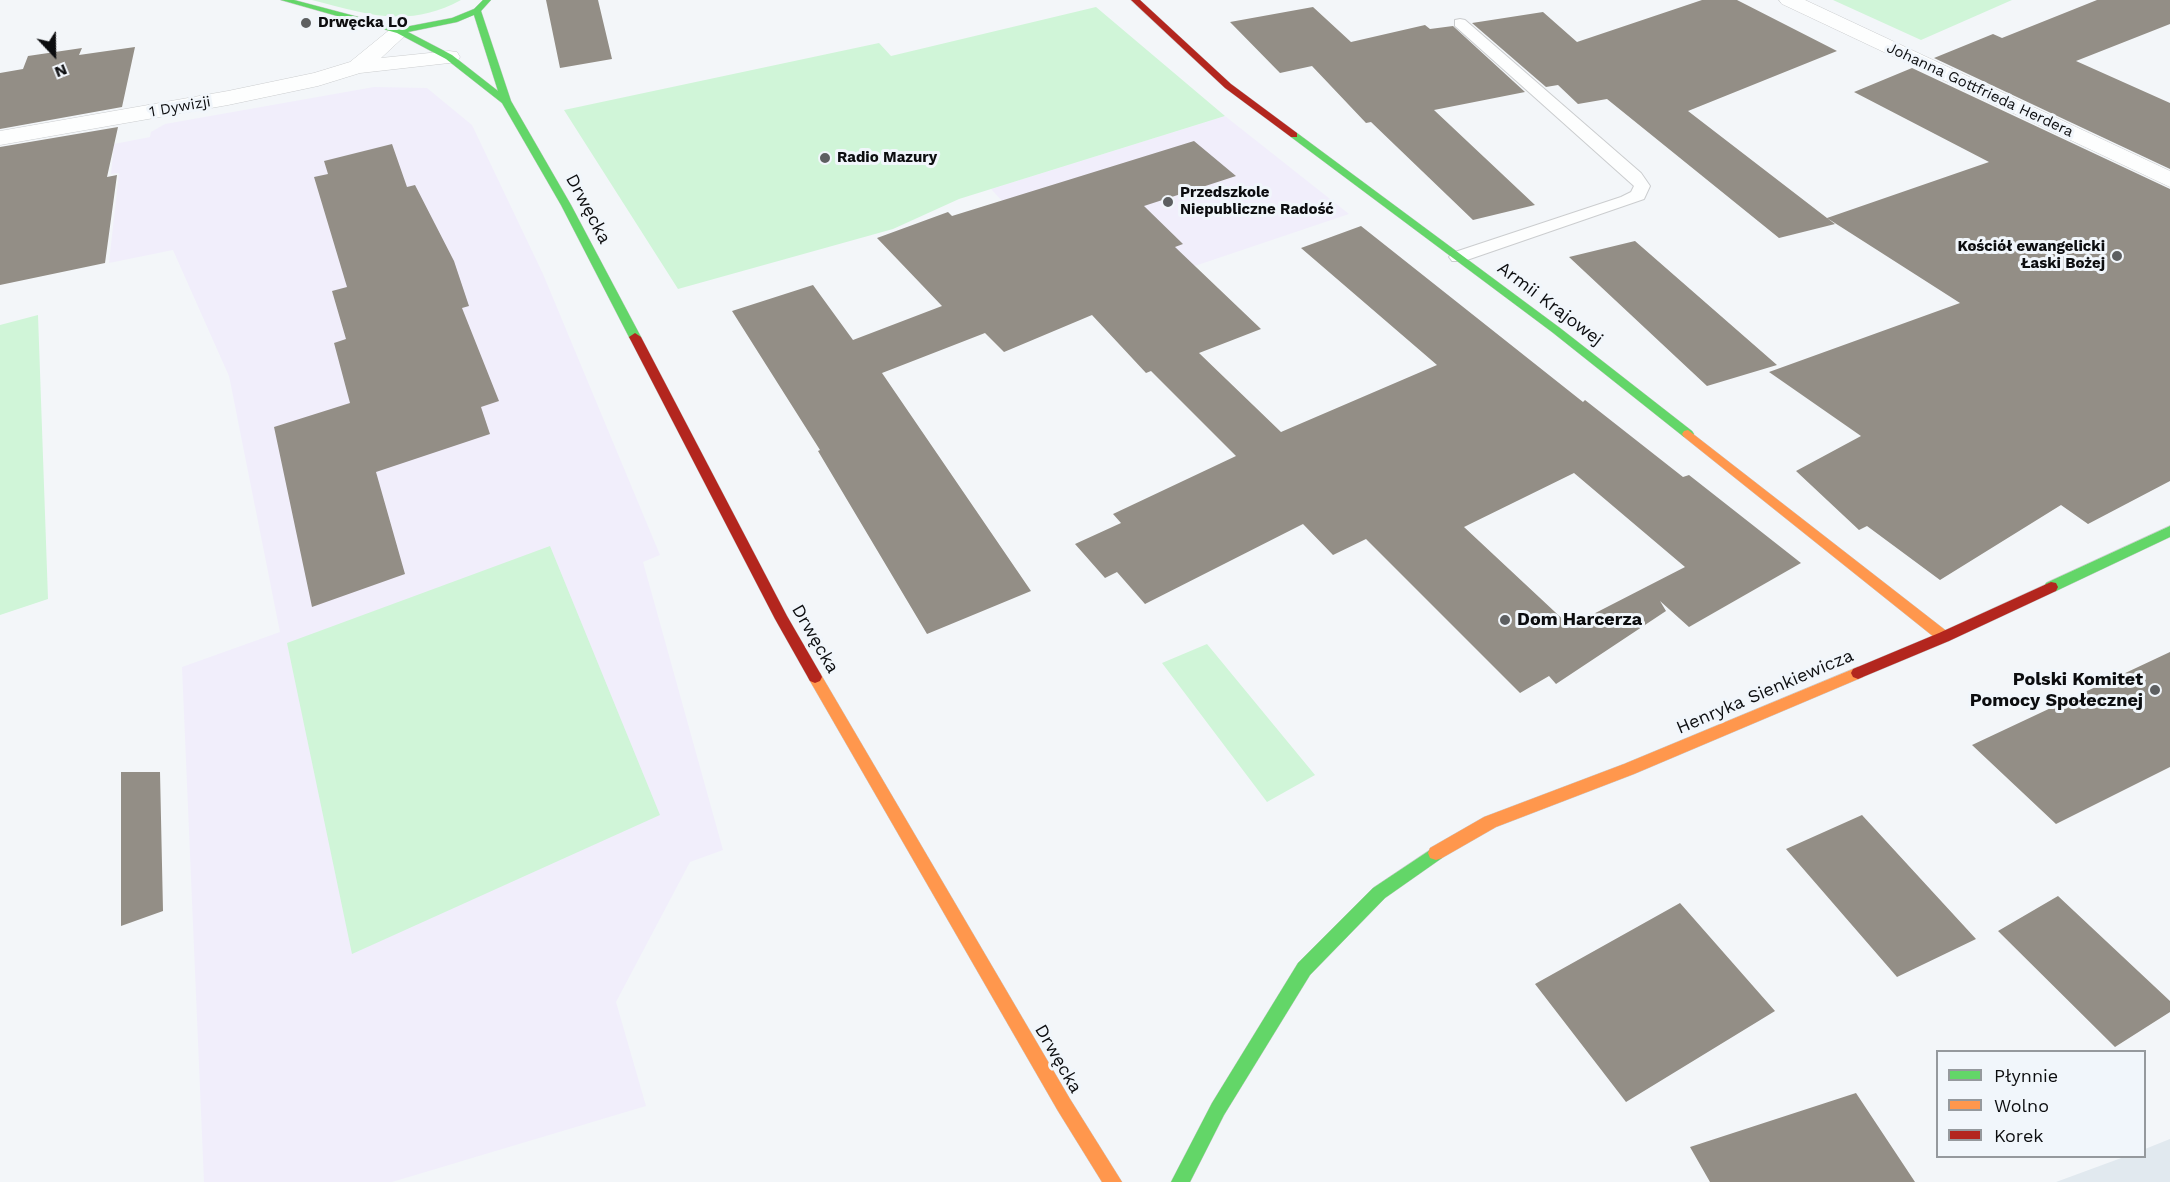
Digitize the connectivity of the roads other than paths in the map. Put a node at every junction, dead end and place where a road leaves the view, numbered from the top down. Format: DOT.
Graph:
graph roads {
  1 [pos="285,0"];
  2 [pos="487,0"];
  3 [pos="1135,0"];
  4 [pos="1789,0"];
  5 [pos="477,11"];
  6 [pos="1460,23"];
  7 [pos="400,31"];
  8 [pos="449,57"];
  9 [pos="358,67"];
  10 [pos="506,101"];
  11 [pos="0,138"];
  12 [pos="2170,180"];
  13 [pos="1458,257"];
  14 [pos="2170,531"];
  15 [pos="1944,637"];
  16 [pos="1113,1182"];
  17 [pos="1179,1182"];
  1 -- 7 [label="street"];
  2 -- 5 [label="street"];
  3 -- 13 [label="street, Armii Krajowej"];
  4 -- 12 [label="street, Johanna Gottfrieda Herdera"];
  5 -- 7 [label="street"];
  5 -- 10 [label="street, Drwęcka"];
  6 -- 13 [label="lane"];
  7 -- 8 [label="street, Drwęcka"];
  7 -- 9 [label="street, 1 Dywizji"];
  8 -- 9 [label="street, 1 Dywizji"];
  8 -- 10 [label="street, Drwęcka"];
  9 -- 11 [label="street, 1 Dywizji"];
  10 -- 16 [label="street, Drwęcka"];
  13 -- 15 [label="street, Armii Krajowej"];
  14 -- 15 [label="street, Henryka Sienkiewicza"];
  15 -- 17 [label="street, Henryka Sienkiewicza"];
}
